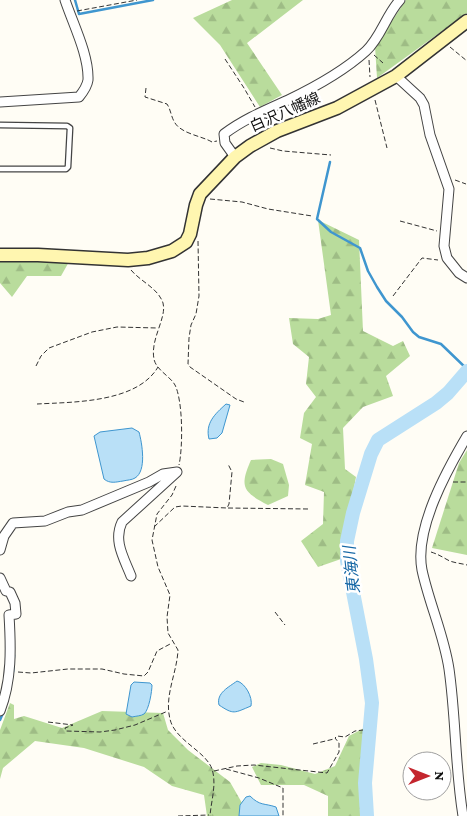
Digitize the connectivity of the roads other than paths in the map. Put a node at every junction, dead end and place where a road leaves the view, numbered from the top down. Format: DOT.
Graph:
graph roads {
  1 [pos="65,0"];
  2 [pos="400,0"];
  3 [pos="467,21"];
  4 [pos="396,76"];
  5 [pos="0,102"];
  6 [pos="0,125"];
  7 [pos="235,157"];
  8 [pos="0,169"];
  9 [pos="0,255"];
  10 [pos="467,278"];
  11 [pos="467,436"];
  12 [pos="0,550"];
  13 [pos="131,576"];
  14 [pos="0,578"];
  15 [pos="0,711"];
  16 [pos="463,816"];
  1 -- 5 [label="street"];
  2 -- 7 [label="street"];
  3 -- 4 [label="main road, 白沢八幡線"];
  4 -- 7 [label="main road, 白沢八幡線"];
  4 -- 10 [label="street"];
  6 -- 8 [label="lane"];
  7 -- 9 [label="main road, 白沢八幡線"];
  11 -- 16 [label="street"];
  12 -- 13 [label="street"];
  14 -- 15 [label="street"];
}
